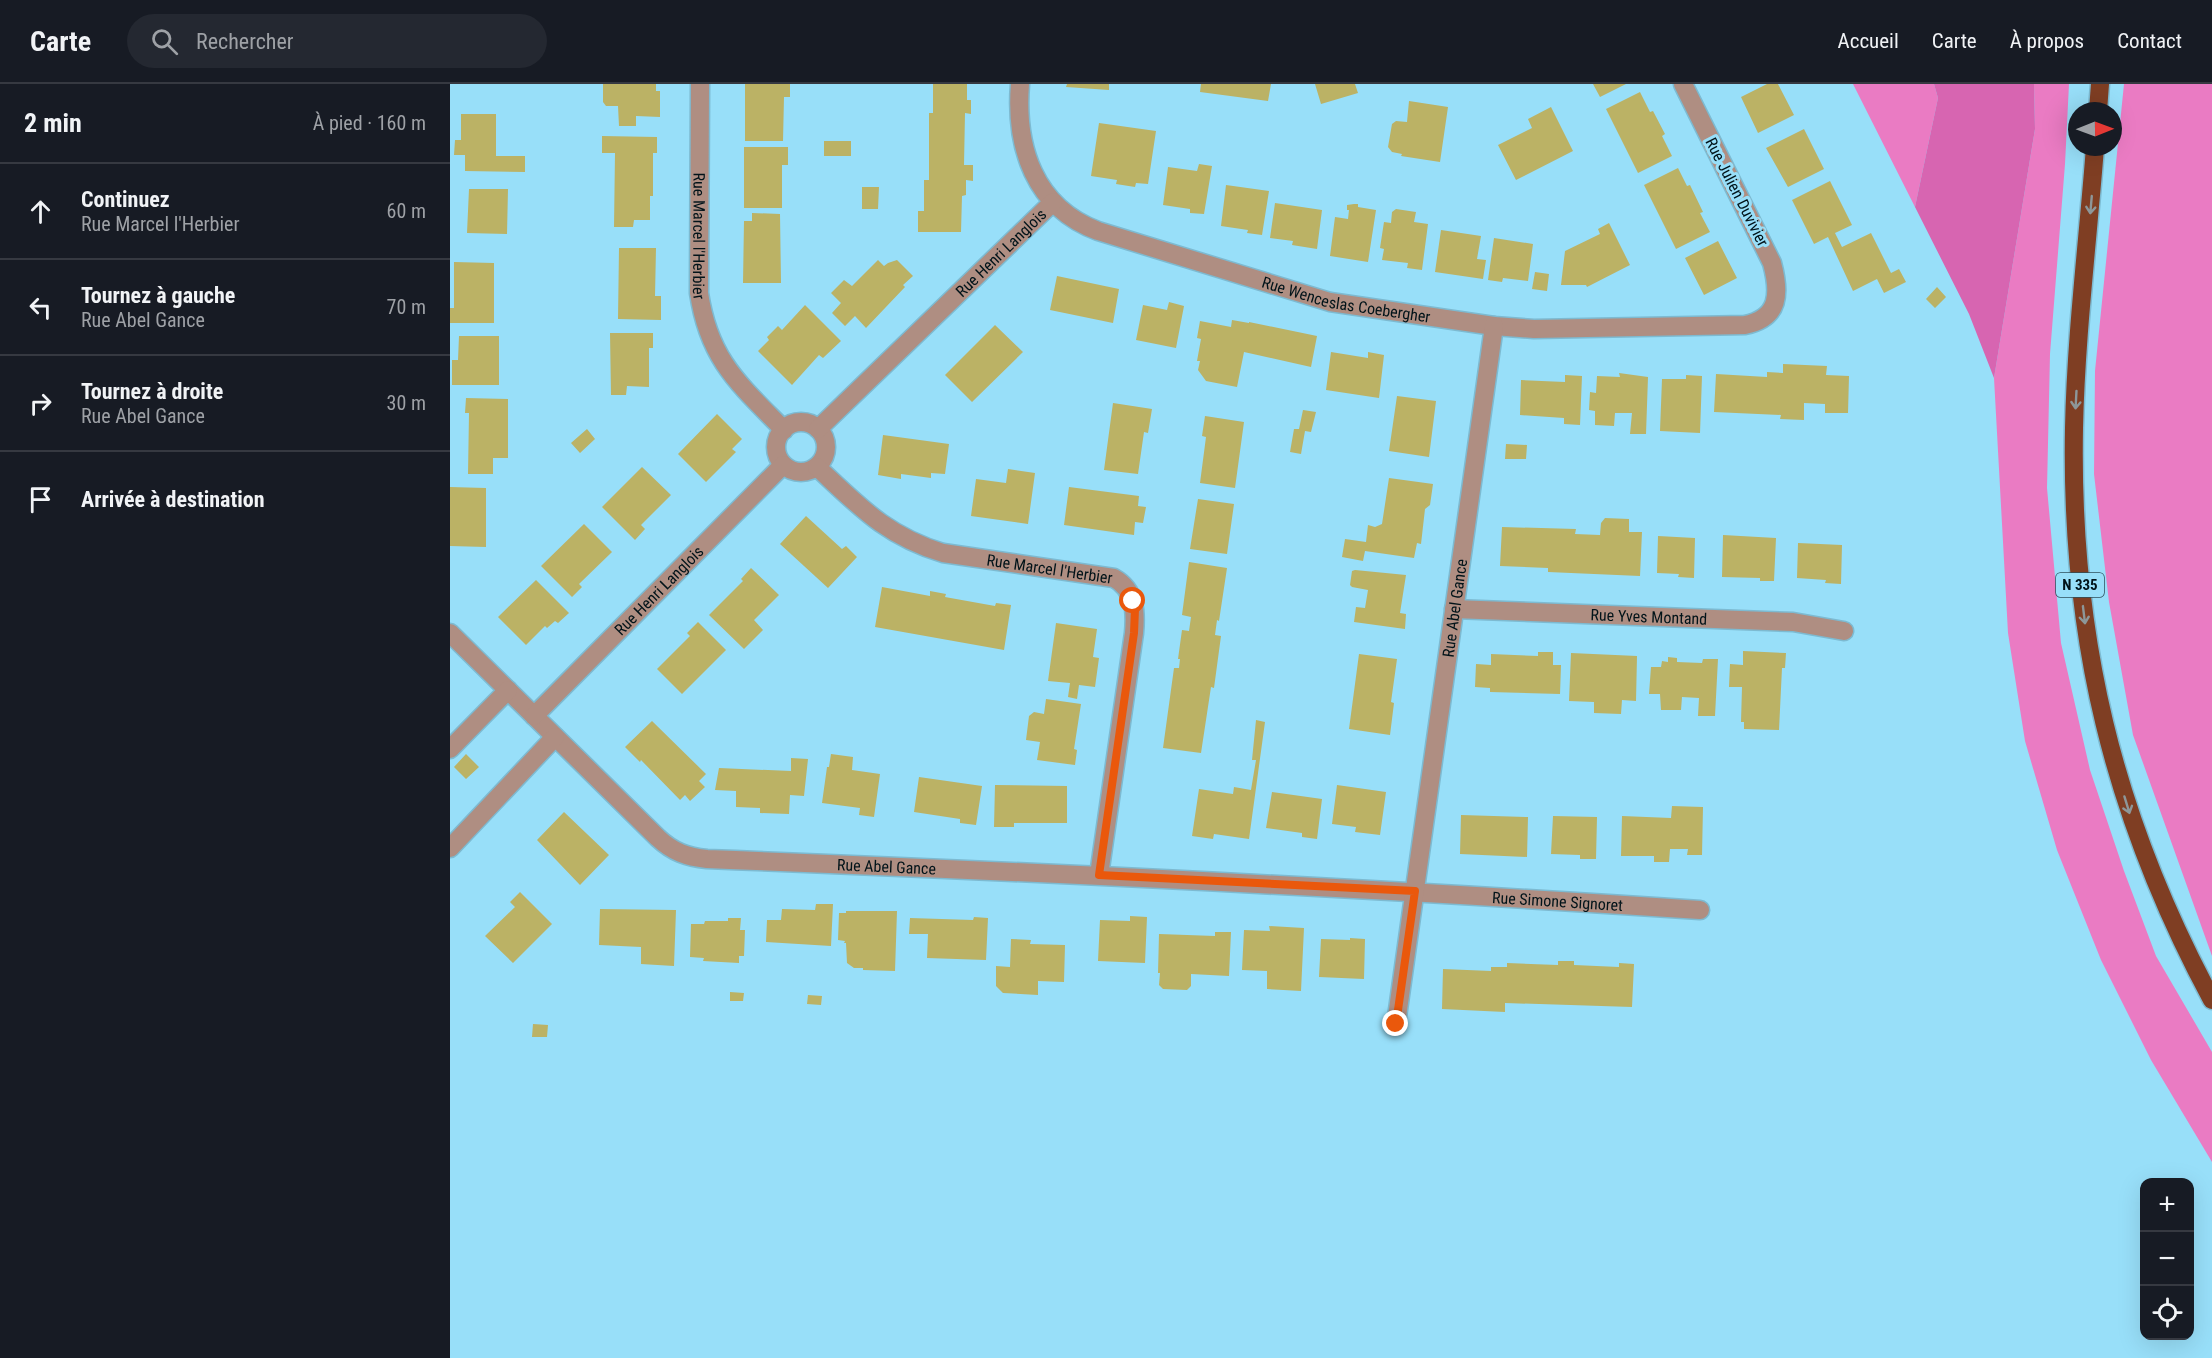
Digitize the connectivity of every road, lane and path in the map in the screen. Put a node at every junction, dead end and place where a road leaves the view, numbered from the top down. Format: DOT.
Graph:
graph roads {
  1 [pos="700,84"];
  2 [pos="1020,84"];
  3 [pos="1683,84"];
  4 [pos="2100,84"];
  5 [pos="2099,102"];
  6 [pos="2094,156"];
  7 [pos="1053,202"];
  8 [pos="1775,305"];
  9 [pos="1494,326"];
  10 [pos="818,429"];
  11 [pos="784,430"];
  12 [pos="783,465"];
  13 [pos="818,466"];
  14 [pos="1454,609"];
  15 [pos="1844,631"];
  16 [pos="450,633"];
  17 [pos="508,690"];
  18 [pos="534,716"];
  19 [pos="555,737"];
  20 [pos="450,749"];
  21 [pos="450,848"];
  22 [pos="1099,875"];
  23 [pos="1415,891"];
  24 [pos="1700,910"];
  25 [pos="2212,1000"];
  26 [pos="1396,1024"];
  1 -- 11 [label="street, Rue Marcel l'Herbier"];
  2 -- 7 [label="street, Rue Wenceslas Coebergher"];
  3 -- 8 [label="street, Rue Julien Duvivier"];
  4 -- 5 [label="highway"];
  6 -- 25 [label="highway, N 335, one-way"];
  7 -- 9 [label="street, Rue Wenceslas Coebergher"];
  7 -- 10 [label="street, Rue Henri Langlois"];
  8 -- 9 [label="street, Rue Wenceslas Coebergher"];
  9 -- 14 [label="street, Rue Abel Gance"];
  10 -- 11 [label="street"];
  10 -- 13 [label="street"];
  11 -- 12 [label="street"];
  12 -- 13 [label="street"];
  12 -- 18 [label="street, Rue Henri Langlois"];
  13 -- 22 [label="street, Rue Marcel l'Herbier"];
  14 -- 15 [label="street, Rue Yves Montand"];
  14 -- 23 [label="street, Rue Abel Gance"];
  16 -- 17 [label="street, Rue Abel Gance"];
  17 -- 18 [label="street, Rue Abel Gance"];
  17 -- 20 [label="street"];
  18 -- 19 [label="street, Rue Abel Gance"];
  19 -- 21 [label="street"];
  19 -- 22 [label="street, Rue Abel Gance"];
  22 -- 23 [label="street, Rue Abel Gance"];
  23 -- 24 [label="street, Rue Simone Signoret"];
  23 -- 26 [label="street, Rue Abel Gance"];
}
